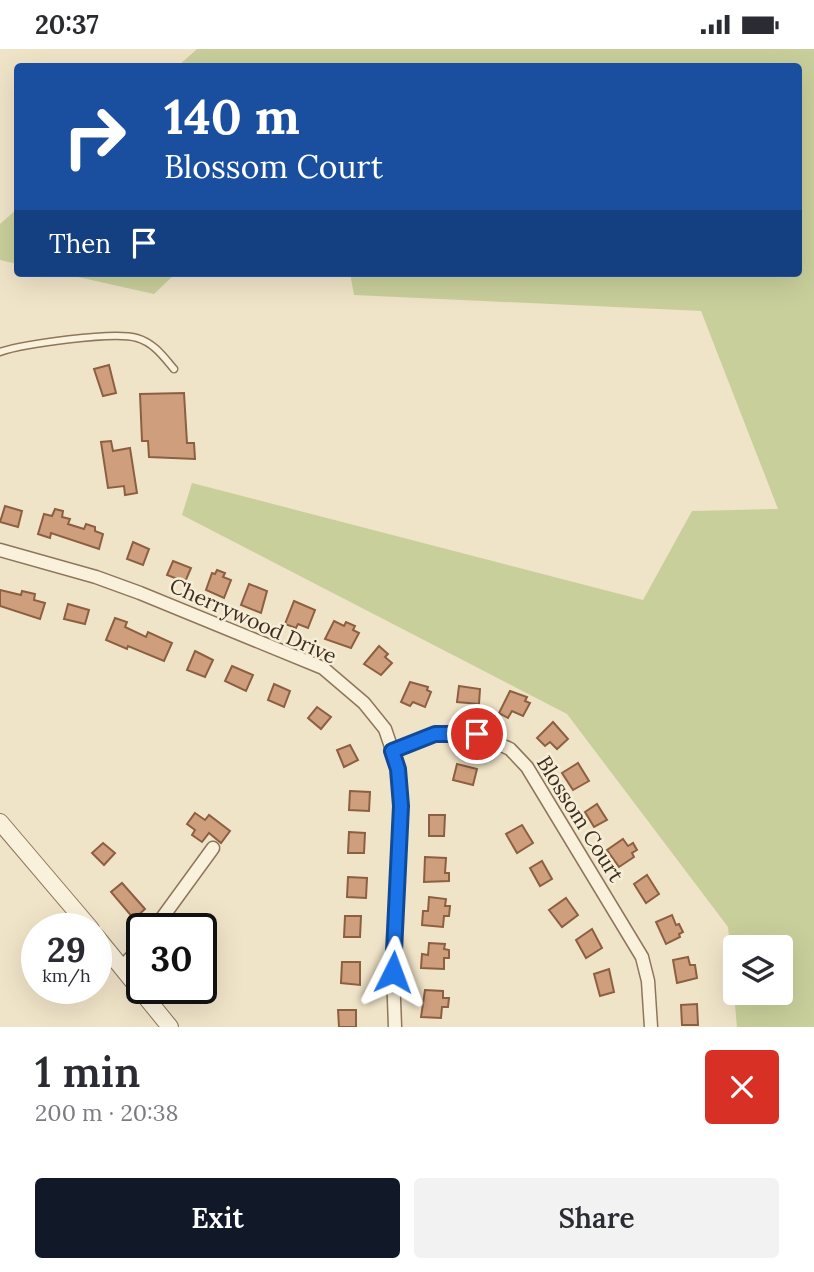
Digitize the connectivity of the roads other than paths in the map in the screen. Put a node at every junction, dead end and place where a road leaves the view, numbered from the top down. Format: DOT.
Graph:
graph roads {
  1 [pos="0,352"];
  2 [pos="174,369"];
  3 [pos="0,550"];
  4 [pos="392,751"];
  5 [pos="0,822"];
  6 [pos="213,848"];
  7 [pos="77,913"];
  8 [pos="166,913"];
  9 [pos="112,956"];
  10 [pos="126,963"];
  11 [pos="121,968"];
  12 [pos="170,1027"];
  13 [pos="395,1027"];
  14 [pos="650,1027"];
  1 -- 2 [label="lane"];
  3 -- 4 [label="street, Cherrywood Drive"];
  4 -- 13 [label="street, Cherrywood Drive"];
  4 -- 14 [label="street, Blossom Court"];
  5 -- 7 [label="street"];
  6 -- 8 [label="street"];
  9 -- 11 [label="street"];
  10 -- 11 [label="street"];
  11 -- 12 [label="street"];
}
